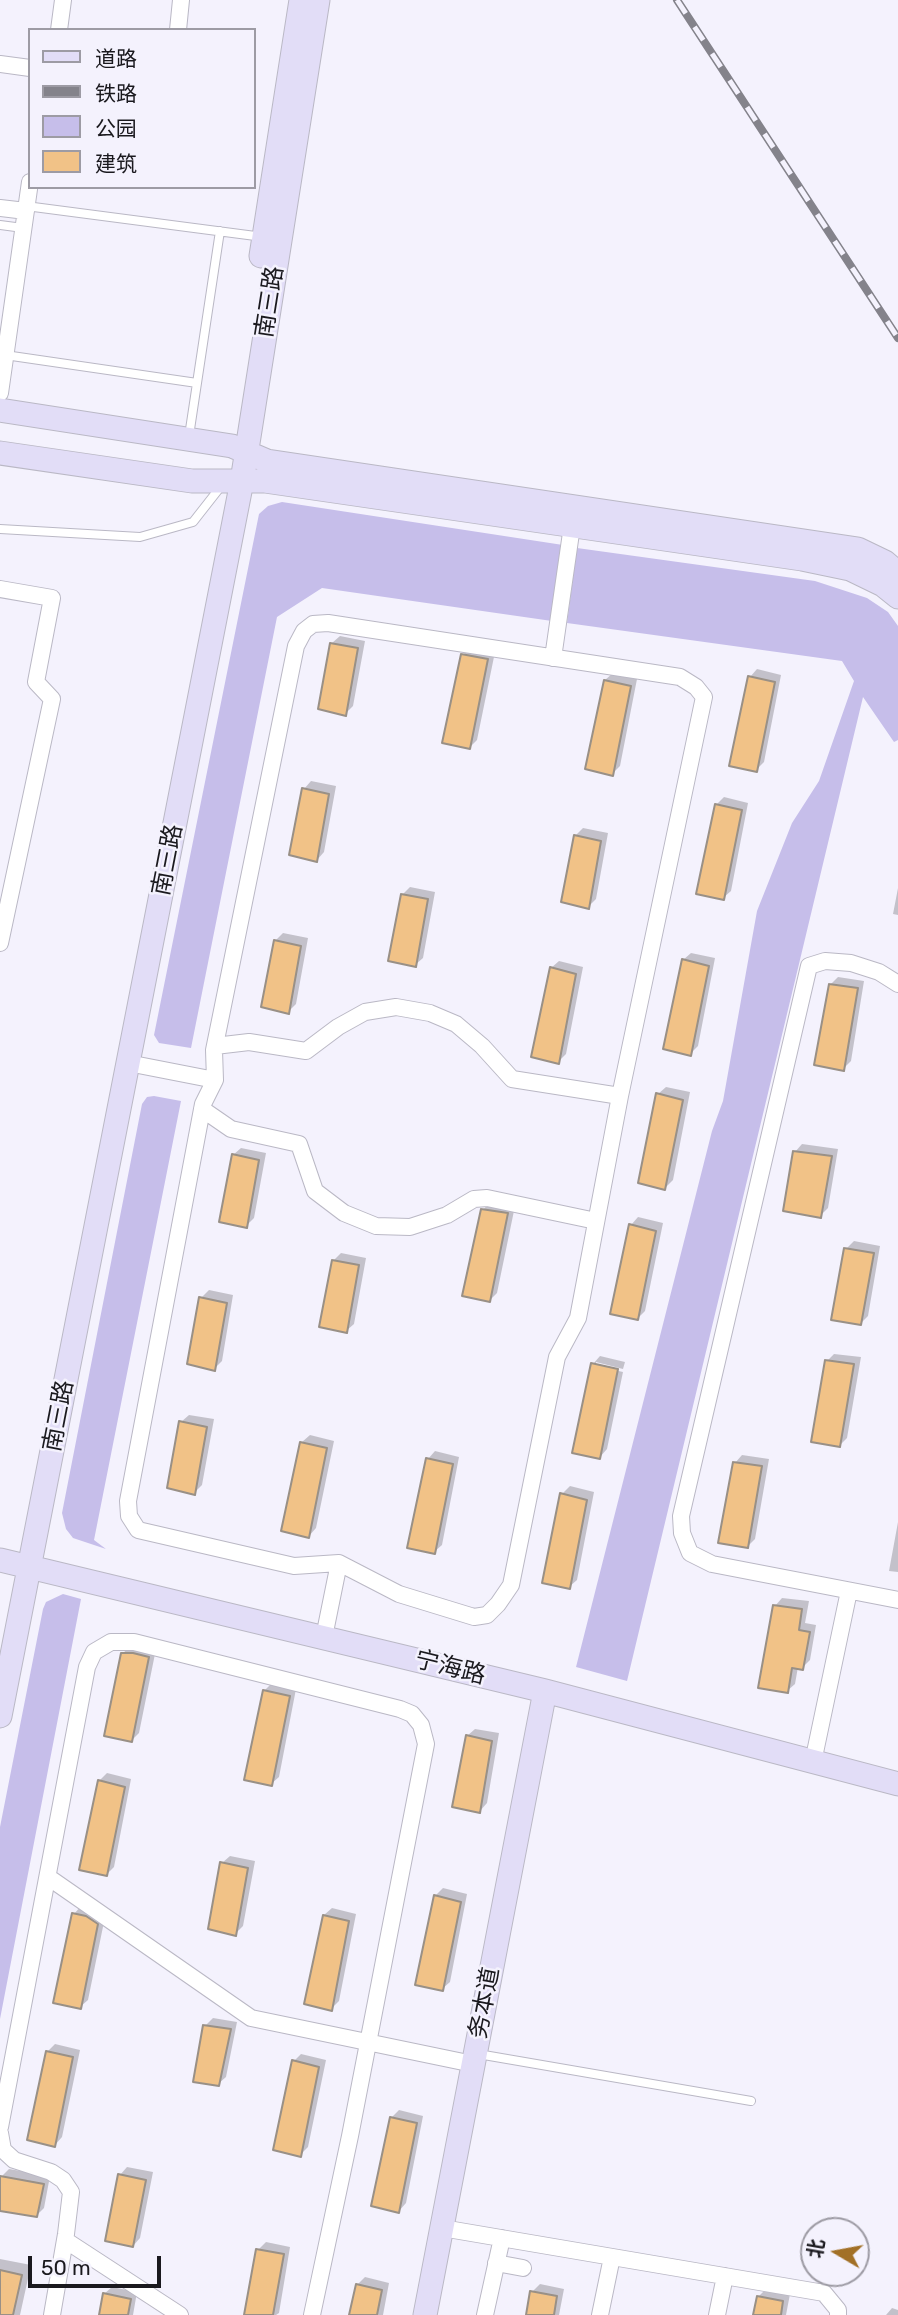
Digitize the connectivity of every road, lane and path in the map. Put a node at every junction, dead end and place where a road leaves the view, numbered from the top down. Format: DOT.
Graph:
graph roads {
  1 [pos="63,0"];
  2 [pos="181,0"];
  3 [pos="301,0"];
  4 [pos="318,0"];
  5 [pos="59,28"];
  6 [pos="178,28"];
  7 [pos="0,64"];
  8 [pos="28,68"];
  9 [pos="29,189"];
  10 [pos="0,208"];
  11 [pos="26,208"];
  12 [pos="0,225"];
  13 [pos="23,228"];
  14 [pos="220,231"];
  15 [pos="264,237"];
  16 [pos="5,355"];
  17 [pos="197,383"];
  18 [pos="0,393"];
  19 [pos="0,410"];
  20 [pos="189,439"];
  21 [pos="239,449"];
  22 [pos="0,453"];
  23 [pos="233,481"];
  24 [pos="572,526"];
  25 [pos="0,529"];
  26 [pos="898,573"];
  27 [pos="0,589"];
  28 [pos="898,597"];
  29 [pos="553,658"];
  30 [pos="0,943"];
  31 [pos="898,984"];
  32 [pos="215,1046"];
  33 [pos="128,1063"];
  34 [pos="215,1080"];
  35 [pos="620,1096"];
  36 [pos="202,1109"];
  37 [pos="596,1221"];
  38 [pos="15,1562"];
  39 [pos="339,1563"];
  40 [pos="849,1591"];
  41 [pos="898,1600"];
  42 [pos="324,1637"];
  43 [pos="0,1642"];
  44 [pos="545,1691"];
  45 [pos="0,1716"];
  46 [pos="813,1762"];
  47 [pos="898,1784"];
  48 [pos="48,1878"];
  49 [pos="367,2042"];
  50 [pos="474,2059"];
  51 [pos="751,2101"];
  52 [pos="0,2127"];
  53 [pos="0,2133"];
  54 [pos="442,2228"];
  55 [pos="502,2238"];
  56 [pos="65,2240"];
  57 [pos="612,2257"];
  58 [pos="496,2263"];
  59 [pos="523,2267"];
  60 [pos="725,2276"];
  61 [pos="52,2315"];
  62 [pos="180,2315"];
  63 [pos="312,2315"];
  64 [pos="425,2315"];
  65 [pos="485,2315"];
  66 [pos="600,2315"];
  67 [pos="717,2315"];
  68 [pos="838,2315"];
  1 -- 5 [label="street"];
  2 -- 6 [label="street"];
  3 -- 15 [label="street, 南三路"];
  4 -- 21 [label="street, 南三路"];
  7 -- 8 [label="street"];
  9 -- 11 [label="street"];
  10 -- 11 [label="street"];
  11 -- 13 [label="street"];
  11 -- 14 [label="lane"];
  12 -- 13 [label="lane"];
  13 -- 16 [label="street"];
  14 -- 15 [label="lane"];
  14 -- 17 [label="lane"];
  15 -- 21 [label="street, 南三路"];
  16 -- 17 [label="lane"];
  16 -- 18 [label="street"];
  17 -- 20 [label="lane"];
  19 -- 20 [label="street"];
  20 -- 21 [label="street"];
  21 -- 23 [label="street, 南三路"];
  21 -- 26 [label="street"];
  22 -- 23 [label="street"];
  23 -- 24 [label="street"];
  23 -- 25 [label="lane"];
  23 -- 33 [label="street, 南三路"];
  23 -- 38 [label="street, 南三路"];
  24 -- 28 [label="street"];
  24 -- 29 [label="street"];
  27 -- 30 [label="street"];
  29 -- 32 [label="street"];
  29 -- 35 [label="street"];
  31 -- 40 [label="street"];
  32 -- 34 [label="street"];
  32 -- 35 [label="street"];
  33 -- 34 [label="street"];
  33 -- 38 [label="street, 南三路"];
  34 -- 36 [label="street"];
  35 -- 37 [label="street"];
  36 -- 37 [label="street"];
  36 -- 39 [label="street"];
  37 -- 39 [label="street"];
  38 -- 42 [label="street, 宁海路"];
  38 -- 43 [label="street, 南三路"];
  38 -- 45 [label="street, 南三路"];
  39 -- 42 [label="street"];
  40 -- 41 [label="street"];
  40 -- 46 [label="street"];
  42 -- 44 [label="street, 宁海路"];
  44 -- 46 [label="street, 宁海路"];
  44 -- 50 [label="street, 务本道"];
  46 -- 47 [label="street, 宁海路"];
  48 -- 49 [label="street"];
  48 -- 49 [label="street"];
  48 -- 52 [label="street"];
  49 -- 50 [label="street"];
  49 -- 63 [label="street"];
  50 -- 51 [label="lane"];
  50 -- 54 [label="street, 务本道"];
  53 -- 56 [label="street"];
  54 -- 55 [label="street"];
  54 -- 64 [label="street, 务本道"];
  55 -- 57 [label="street"];
  55 -- 58 [label="street"];
  56 -- 61 [label="street"];
  56 -- 62 [label="street"];
  57 -- 60 [label="street"];
  57 -- 66 [label="street"];
  58 -- 59 [label="street"];
  58 -- 65 [label="street"];
  60 -- 67 [label="street"];
  60 -- 68 [label="street"];
}
